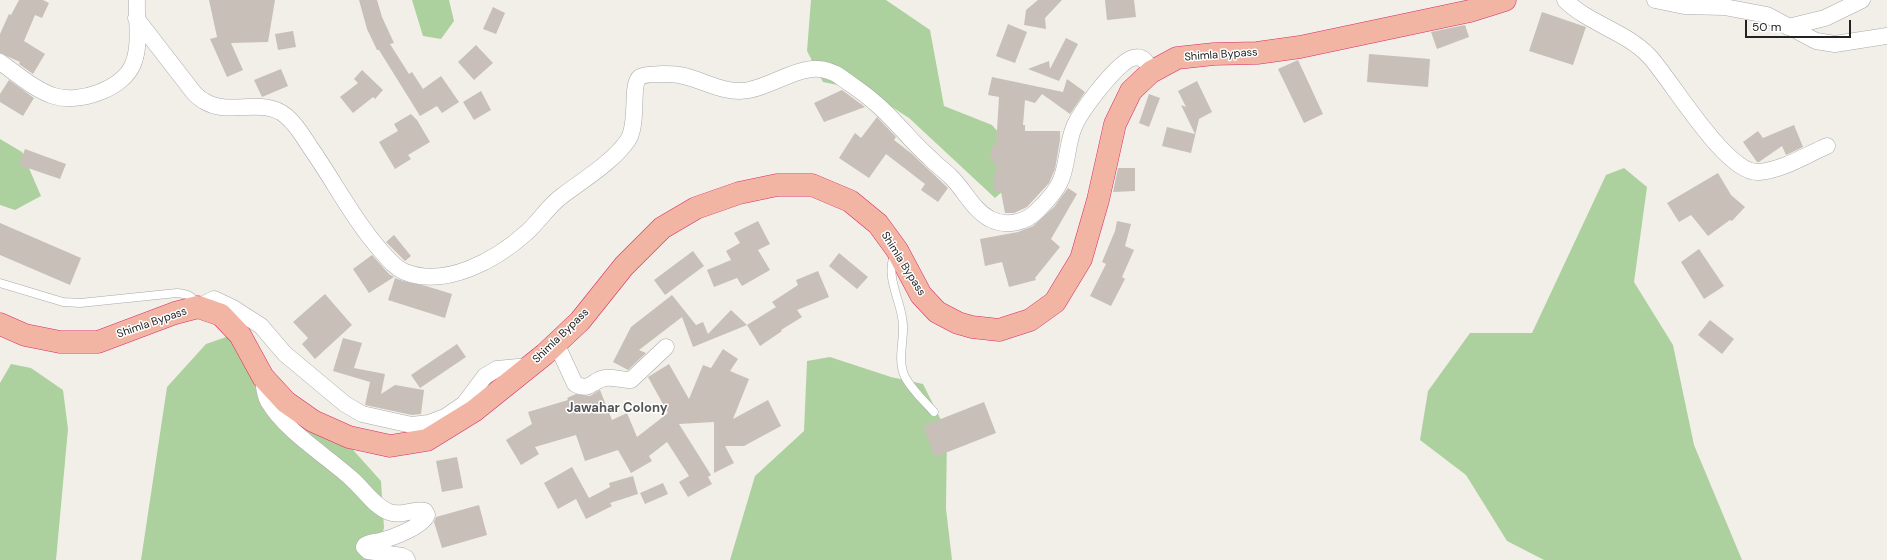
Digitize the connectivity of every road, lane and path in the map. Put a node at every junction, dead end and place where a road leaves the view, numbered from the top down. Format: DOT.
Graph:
graph roads {
  1 [pos="137,0"];
  2 [pos="1505,0"];
  3 [pos="1566,0"];
  4 [pos="1655,0"];
  5 [pos="1862,0"];
  6 [pos="136,18"];
  7 [pos="1788,27"];
  8 [pos="1887,36"];
  9 [pos="0,62"];
  10 [pos="1151,72"];
  11 [pos="1827,146"];
  12 [pos="897,250"];
  13 [pos="0,283"];
  14 [pos="198,307"];
  15 [pos="0,324"];
  16 [pos="556,344"];
  17 [pos="666,347"];
  18 [pos="529,366"];
  19 [pos="263,378"];
  20 [pos="934,412"];
  21 [pos="407,560"];
  1 -- 6 [label="street"];
  2 -- 10 [label="highway, Shimla Bypass"];
  3 -- 11 [label="street"];
  4 -- 7 [label="street"];
  5 -- 7 [label="street"];
  6 -- 9 [label="street"];
  6 -- 10 [label="street"];
  7 -- 8 [label="street"];
  10 -- 12 [label="highway, Shimla Bypass"];
  12 -- 16 [label="highway, Shimla Bypass"];
  12 -- 20 [label="lane"];
  13 -- 14 [label="lane"];
  14 -- 15 [label="highway, Shimla Bypass"];
  14 -- 18 [label="street"];
  14 -- 19 [label="highway, Shimla Bypass"];
  16 -- 17 [label="street"];
  16 -- 18 [label="highway, Shimla Bypass"];
  18 -- 19 [label="highway, Shimla Bypass"];
  19 -- 21 [label="street"];
}
